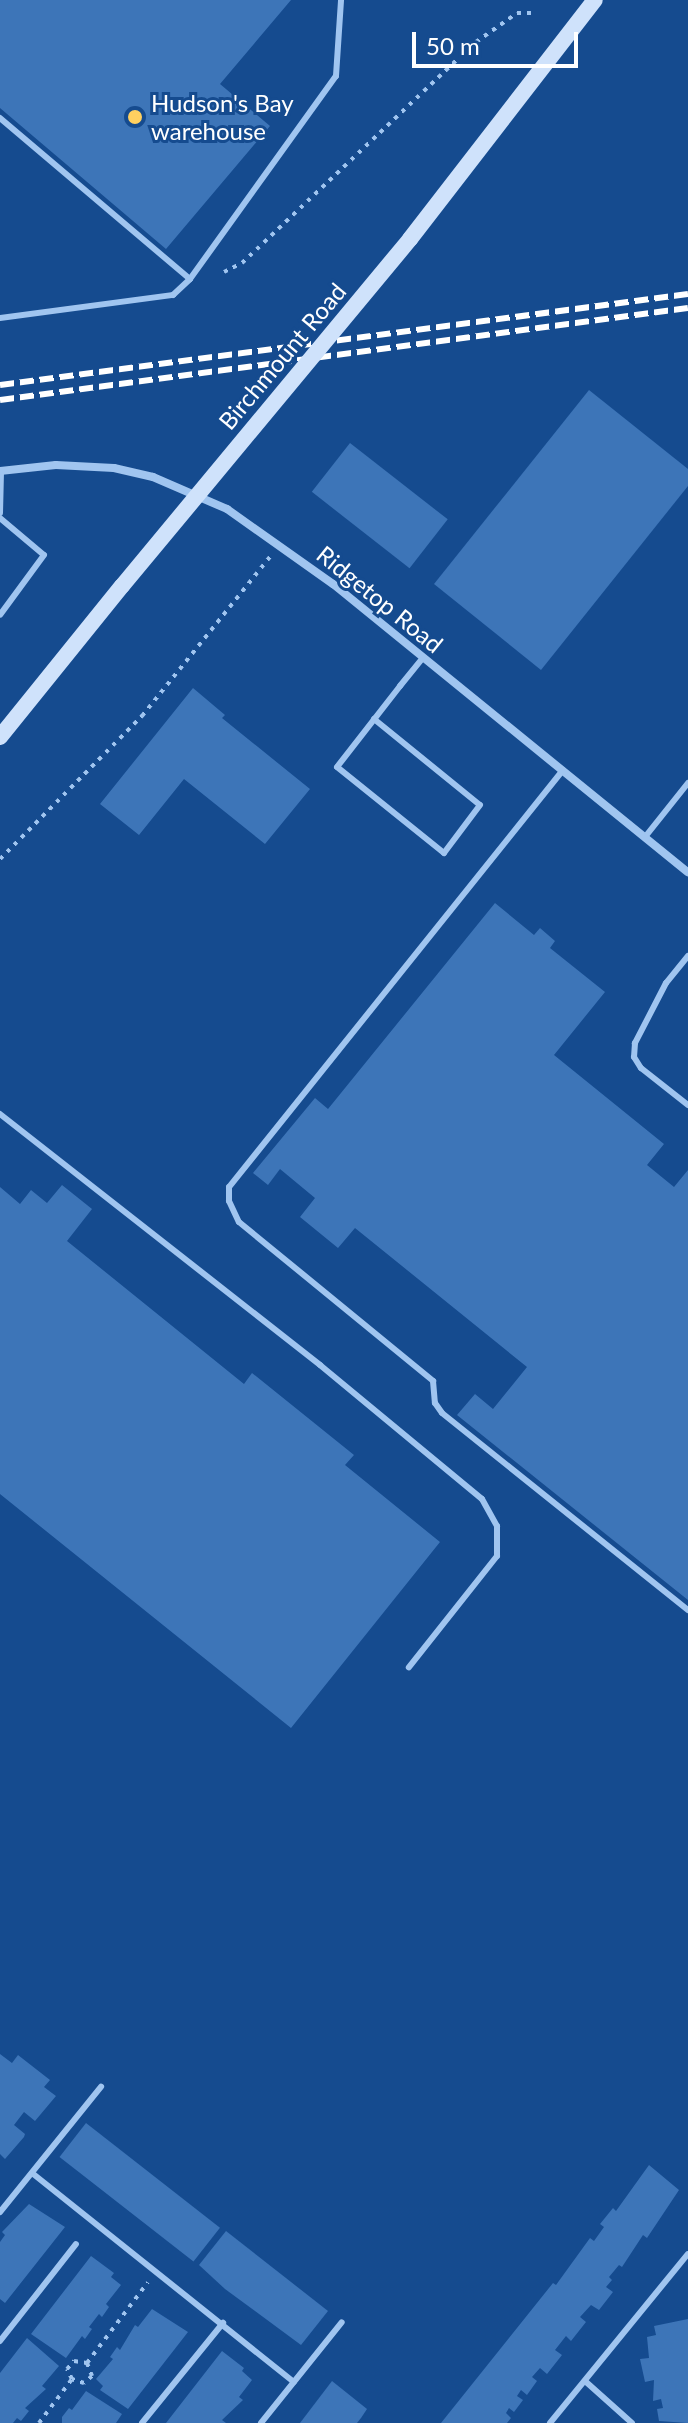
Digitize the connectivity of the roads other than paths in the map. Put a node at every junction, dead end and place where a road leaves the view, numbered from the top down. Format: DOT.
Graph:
graph roads {
  1 [pos="341,0"];
  2 [pos="595,0"];
  3 [pos="0,118"];
  4 [pos="190,279"];
  5 [pos="0,318"];
  6 [pos="0,471"];
  7 [pos="0,516"];
  8 [pos="0,615"];
  9 [pos="422,659"];
  10 [pos="374,719"];
  11 [pos="0,737"];
  12 [pos="563,770"];
  13 [pos="688,783"];
  14 [pos="645,837"];
  15 [pos="688,872"];
  16 [pos="688,956"];
  17 [pos="688,1105"];
  18 [pos="0,1114"];
  19 [pos="688,1610"];
  20 [pos="409,1667"];
  21 [pos="101,2087"];
  22 [pos="32,2173"];
  23 [pos="0,2212"];
  24 [pos="76,2244"];
  25 [pos="688,2254"];
  26 [pos="342,2322"];
  27 [pos="223,2323"];
  28 [pos="0,2341"];
  29 [pos="585,2381"];
  30 [pos="294,2382"];
  31 [pos="142,2423"];
  32 [pos="261,2423"];
  33 [pos="550,2423"];
  34 [pos="632,2423"];
  1 -- 4 [label="lane"];
  2 -- 11 [label="main road, Birchmount Road, bridge"];
  3 -- 4 [label="lane"];
  4 -- 5 [label="lane"];
  6 -- 7 [label="lane"];
  6 -- 9 [label="street, Ridgetop Road"];
  7 -- 8 [label="lane"];
  9 -- 10 [label="lane"];
  9 -- 12 [label="street, Ridgetop Road"];
  10 -- 10 [label="lane"];
  12 -- 14 [label="street, Ridgetop Road"];
  12 -- 19 [label="lane"];
  13 -- 14 [label="lane"];
  14 -- 15 [label="street, Ridgetop Road"];
  16 -- 17 [label="lane"];
  18 -- 20 [label="lane"];
  21 -- 22 [label="lane"];
  22 -- 23 [label="lane"];
  22 -- 27 [label="lane"];
  24 -- 28 [label="lane"];
  25 -- 29 [label="lane"];
  26 -- 30 [label="lane"];
  27 -- 30 [label="lane"];
  27 -- 31 [label="lane"];
  29 -- 33 [label="lane"];
  29 -- 34 [label="lane"];
  30 -- 32 [label="lane"];
}
